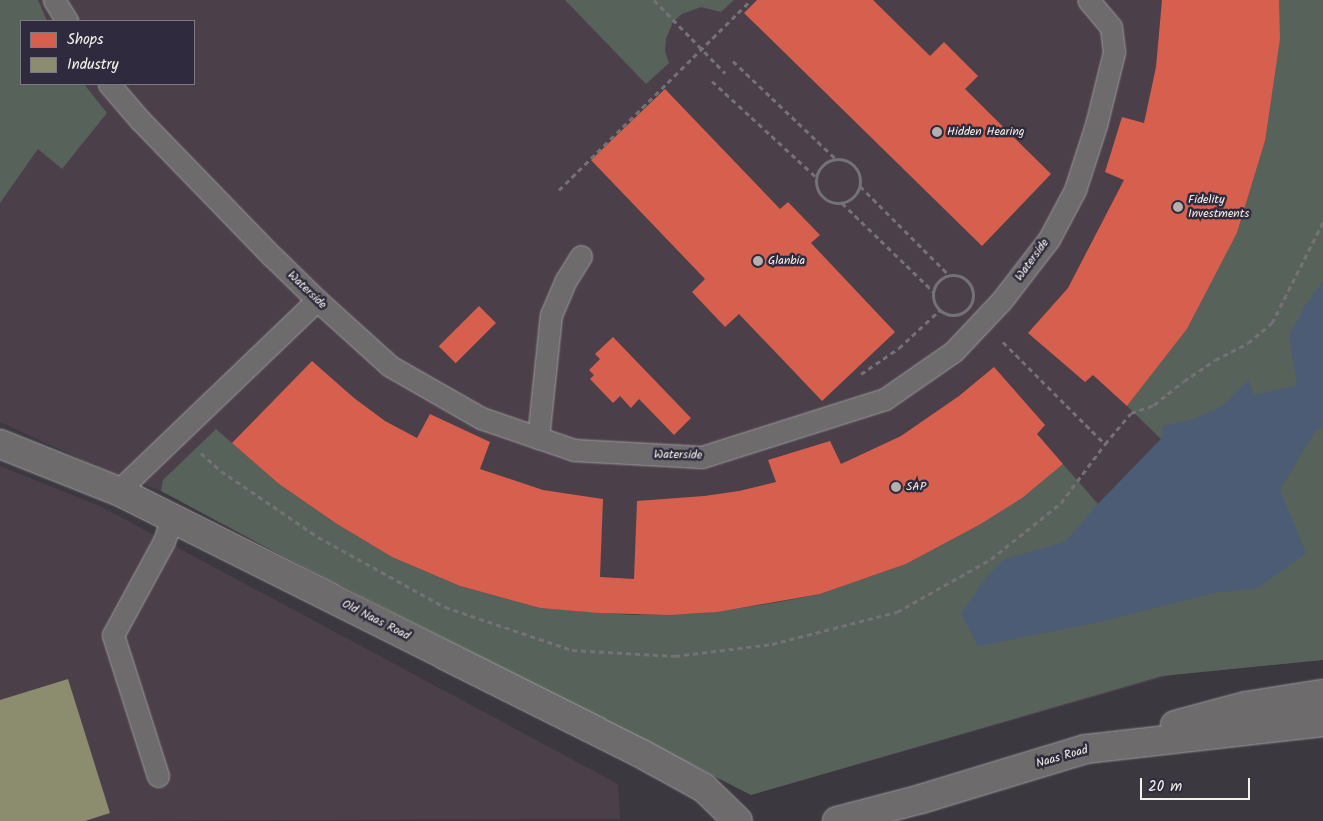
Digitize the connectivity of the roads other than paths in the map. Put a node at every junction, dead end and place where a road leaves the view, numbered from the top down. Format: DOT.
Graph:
graph roads {
  1 [pos="54,0"];
  2 [pos="1088,0"];
  3 [pos="66,20"];
  4 [pos="110,85"];
  5 [pos="581,256"];
  6 [pos="317,300"];
  7 [pos="538,438"];
  8 [pos="0,444"];
  9 [pos="118,491"];
  10 [pos="172,518"];
  11 [pos="1323,694"];
  12 [pos="1323,722"];
  13 [pos="1086,748"];
  14 [pos="158,776"];
  15 [pos="738,821"];
  16 [pos="836,821"];
  1 -- 3 [label="lane"];
  2 -- 7 [label="lane, Waterside"];
  4 -- 6 [label="lane, Waterside"];
  5 -- 7 [label="lane"];
  6 -- 7 [label="lane, Waterside"];
  6 -- 9 [label="lane"];
  8 -- 9 [label="main road, Old Naas Road"];
  9 -- 10 [label="main road, Old Naas Road"];
  10 -- 14 [label="lane"];
  10 -- 15 [label="main road, Old Naas Road"];
  11 -- 13 [label="main road"];
  12 -- 13 [label="main road, Naas Road"];
  13 -- 16 [label="main road, Naas Road"];
}
